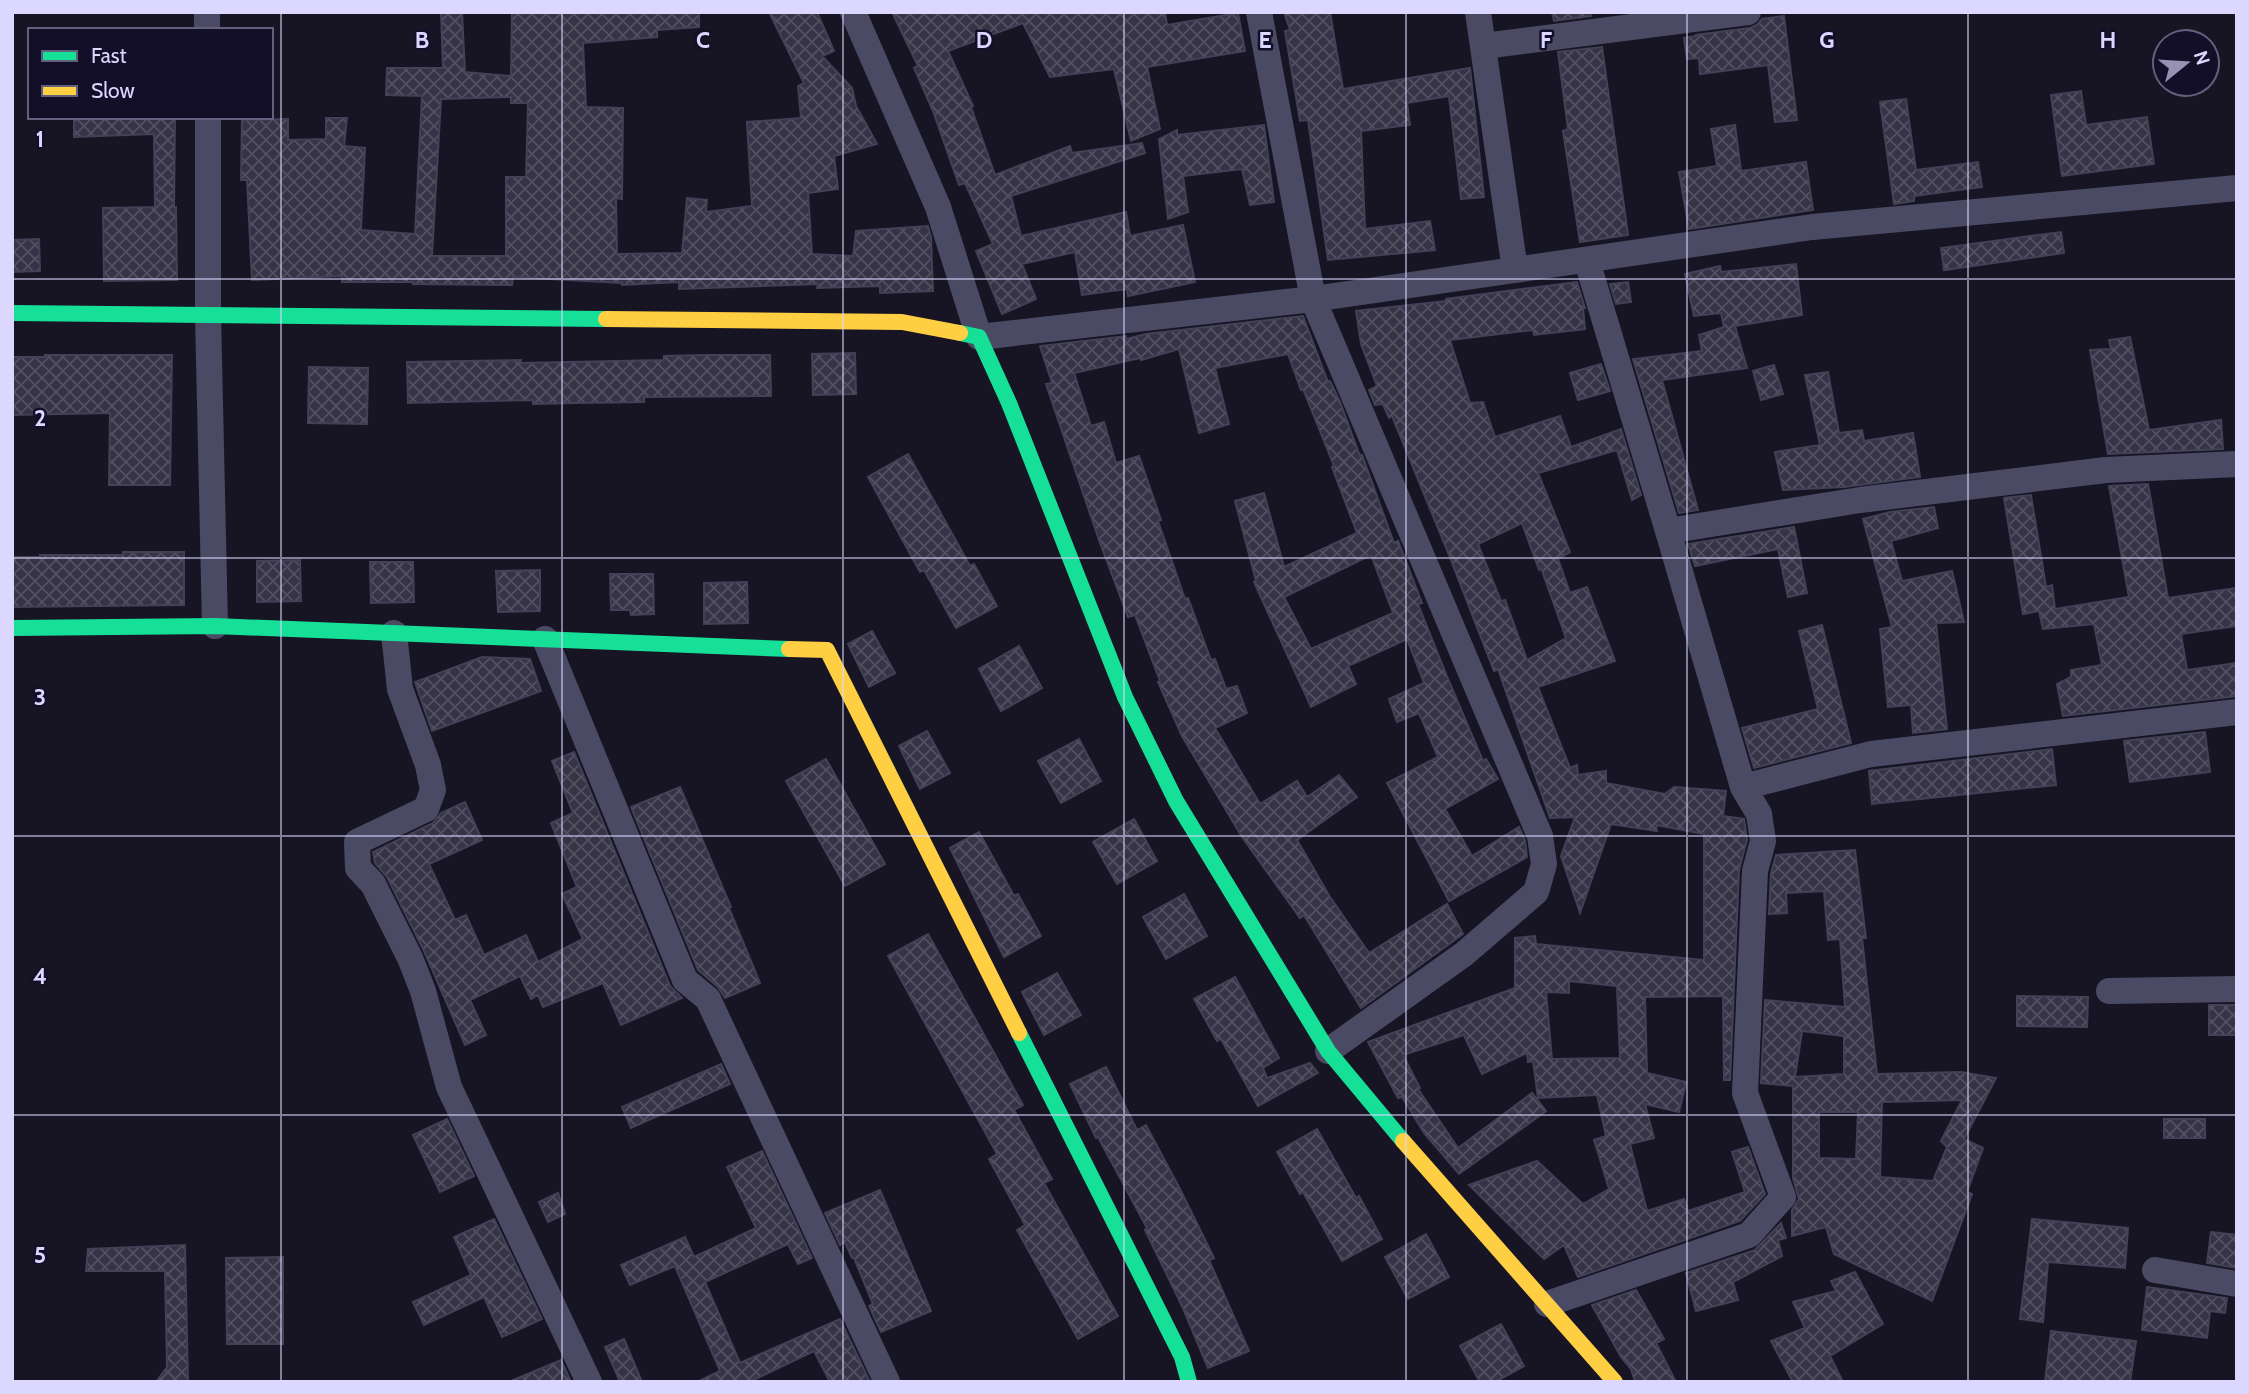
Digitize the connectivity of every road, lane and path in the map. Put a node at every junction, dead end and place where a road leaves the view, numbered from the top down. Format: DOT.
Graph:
graph roads {
  1 [pos="853,12"];
  2 [pos="1259,12"];
  3 [pos="1478,12"];
  4 [pos="1748,12"];
  5 [pos="1484,46"];
  6 [pos="208,119"];
  7 [pos="2237,188"];
  8 [pos="1587,261"];
  9 [pos="1516,270"];
  10 [pos="1313,299"];
  11 [pos="12,313"];
  12 [pos="208,315"];
  13 [pos="979,337"];
  14 [pos="2237,464"];
  15 [pos="1668,531"];
  16 [pos="215,626"];
  17 [pos="12,628"];
  18 [pos="394,633"];
  19 [pos="545,639"];
  20 [pos="2237,712"];
  21 [pos="1743,787"];
  22 [pos="2237,989"];
  23 [pos="2109,990"];
  24 [pos="1328,1051"];
  25 [pos="2155,1270"];
  26 [pos="2237,1284"];
  27 [pos="1547,1304"];
  28 [pos="1609,1379"];
  29 [pos="589,1382"];
  30 [pos="887,1382"];
  31 [pos="1189,1382"];
  1 -- 13 [label="street"];
  2 -- 10 [label="street"];
  3 -- 5 [label="street"];
  4 -- 5 [label="street"];
  5 -- 9 [label="street"];
  6 -- 12 [label="street"];
  7 -- 8 [label="street"];
  8 -- 9 [label="street"];
  8 -- 15 [label="street"];
  9 -- 10 [label="street"];
  10 -- 13 [label="street"];
  10 -- 24 [label="street"];
  11 -- 12 [label="main road"];
  12 -- 13 [label="main road"];
  12 -- 16 [label="street"];
  13 -- 24 [label="main road"];
  14 -- 15 [label="street"];
  15 -- 21 [label="street"];
  16 -- 17 [label="main road"];
  16 -- 18 [label="main road"];
  18 -- 19 [label="main road"];
  18 -- 29 [label="street"];
  19 -- 30 [label="street"];
  19 -- 31 [label="main road"];
  20 -- 21 [label="street"];
  21 -- 27 [label="street"];
  22 -- 23 [label="street"];
  24 -- 27 [label="main road"];
  25 -- 26 [label="street"];
  27 -- 28 [label="main road"];
}
